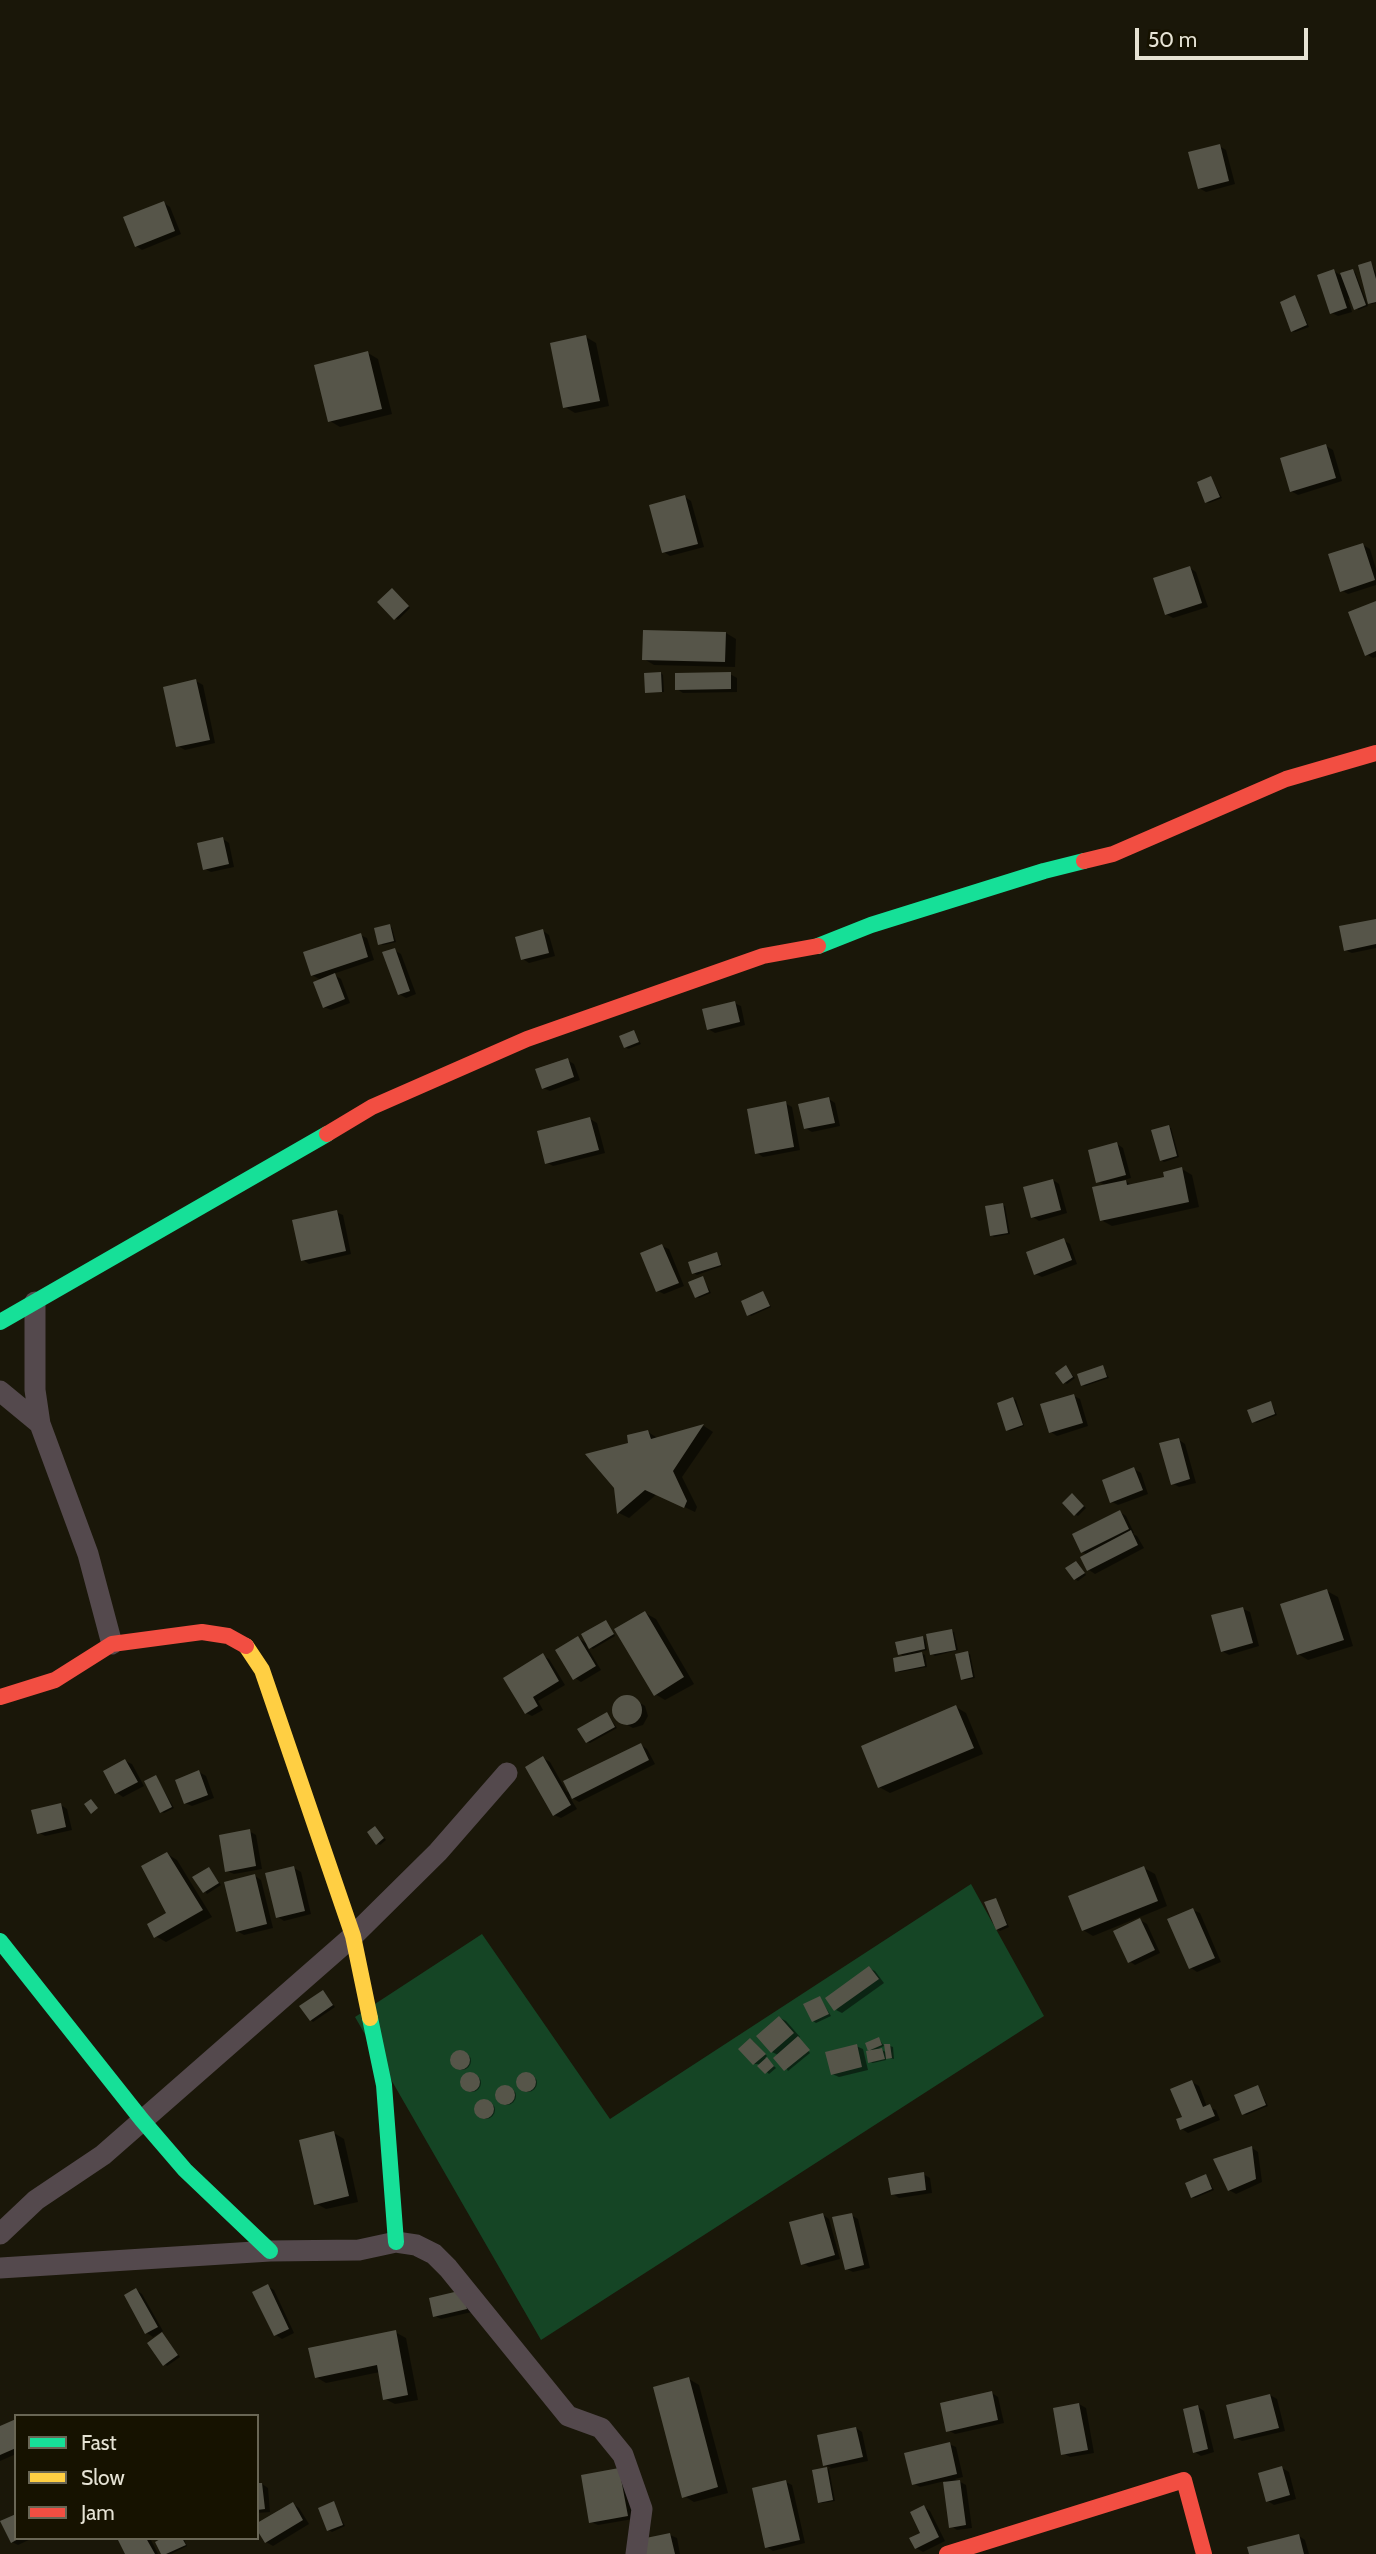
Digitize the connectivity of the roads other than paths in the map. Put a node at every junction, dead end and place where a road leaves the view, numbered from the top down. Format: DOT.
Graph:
graph roads {
  1 [pos="1376,753"];
  2 [pos="35,1302"];
  3 [pos="0,1322"];
  4 [pos="0,1391"];
  5 [pos="40,1424"];
  6 [pos="112,1644"];
  7 [pos="0,1697"];
  8 [pos="507,1773"];
  9 [pos="353,1936"];
  10 [pos="0,1941"];
  11 [pos="142,2120"];
  12 [pos="0,2234"];
  13 [pos="396,2242"];
  14 [pos="270,2251"];
  15 [pos="0,2268"];
  16 [pos="636,2554"];
  17 [pos="947,2554"];
  18 [pos="1204,2554"];
  1 -- 2 [label="street"];
  2 -- 3 [label="street"];
  2 -- 5 [label="street"];
  4 -- 5 [label="street"];
  5 -- 6 [label="street"];
  6 -- 7 [label="street"];
  6 -- 9 [label="street"];
  8 -- 9 [label="street"];
  9 -- 11 [label="street"];
  9 -- 13 [label="street"];
  10 -- 11 [label="street"];
  11 -- 12 [label="street"];
  11 -- 14 [label="street"];
  13 -- 14 [label="street"];
  13 -- 16 [label="street"];
  14 -- 15 [label="street"];
  17 -- 18 [label="street"];
}
